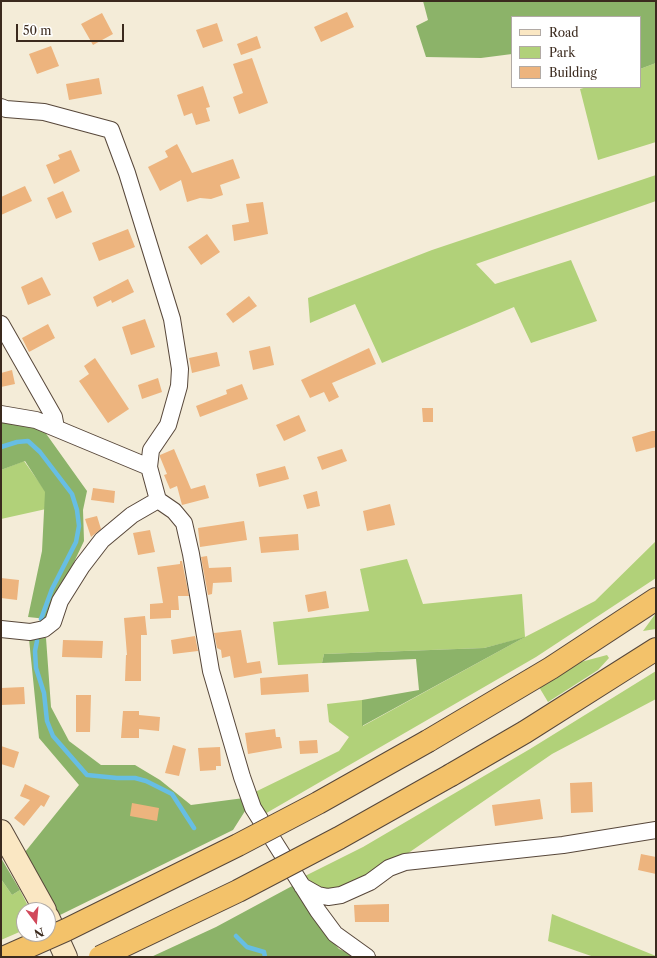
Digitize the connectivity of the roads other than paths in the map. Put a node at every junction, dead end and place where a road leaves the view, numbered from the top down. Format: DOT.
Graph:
graph roads {
  1 [pos="1,107"];
  2 [pos="1,324"];
  3 [pos="1,414"];
  4 [pos="56,428"];
  5 [pos="149,467"];
  6 [pos="158,500"];
  7 [pos="656,599"];
  8 [pos="1,629"];
  9 [pos="656,649"];
  10 [pos="656,830"];
  11 [pos="1,831"];
  12 [pos="302,886"];
  13 [pos="41,902"];
  14 [pos="56,935"];
  15 [pos="5,957"];
  16 [pos="66,957"];
  17 [pos="100,957"];
  18 [pos="367,957"];
  1 -- 5 [label="street"];
  2 -- 4 [label="street"];
  3 -- 4 [label="street"];
  4 -- 5 [label="street"];
  5 -- 6 [label="street"];
  6 -- 8 [label="street"];
  6 -- 12 [label="street"];
  7 -- 15 [label="highway, bridge"];
  9 -- 17 [label="highway, bridge"];
  10 -- 12 [label="street"];
  11 -- 13 [label="street"];
  12 -- 18 [label="street"];
  14 -- 16 [label="street"];
}
